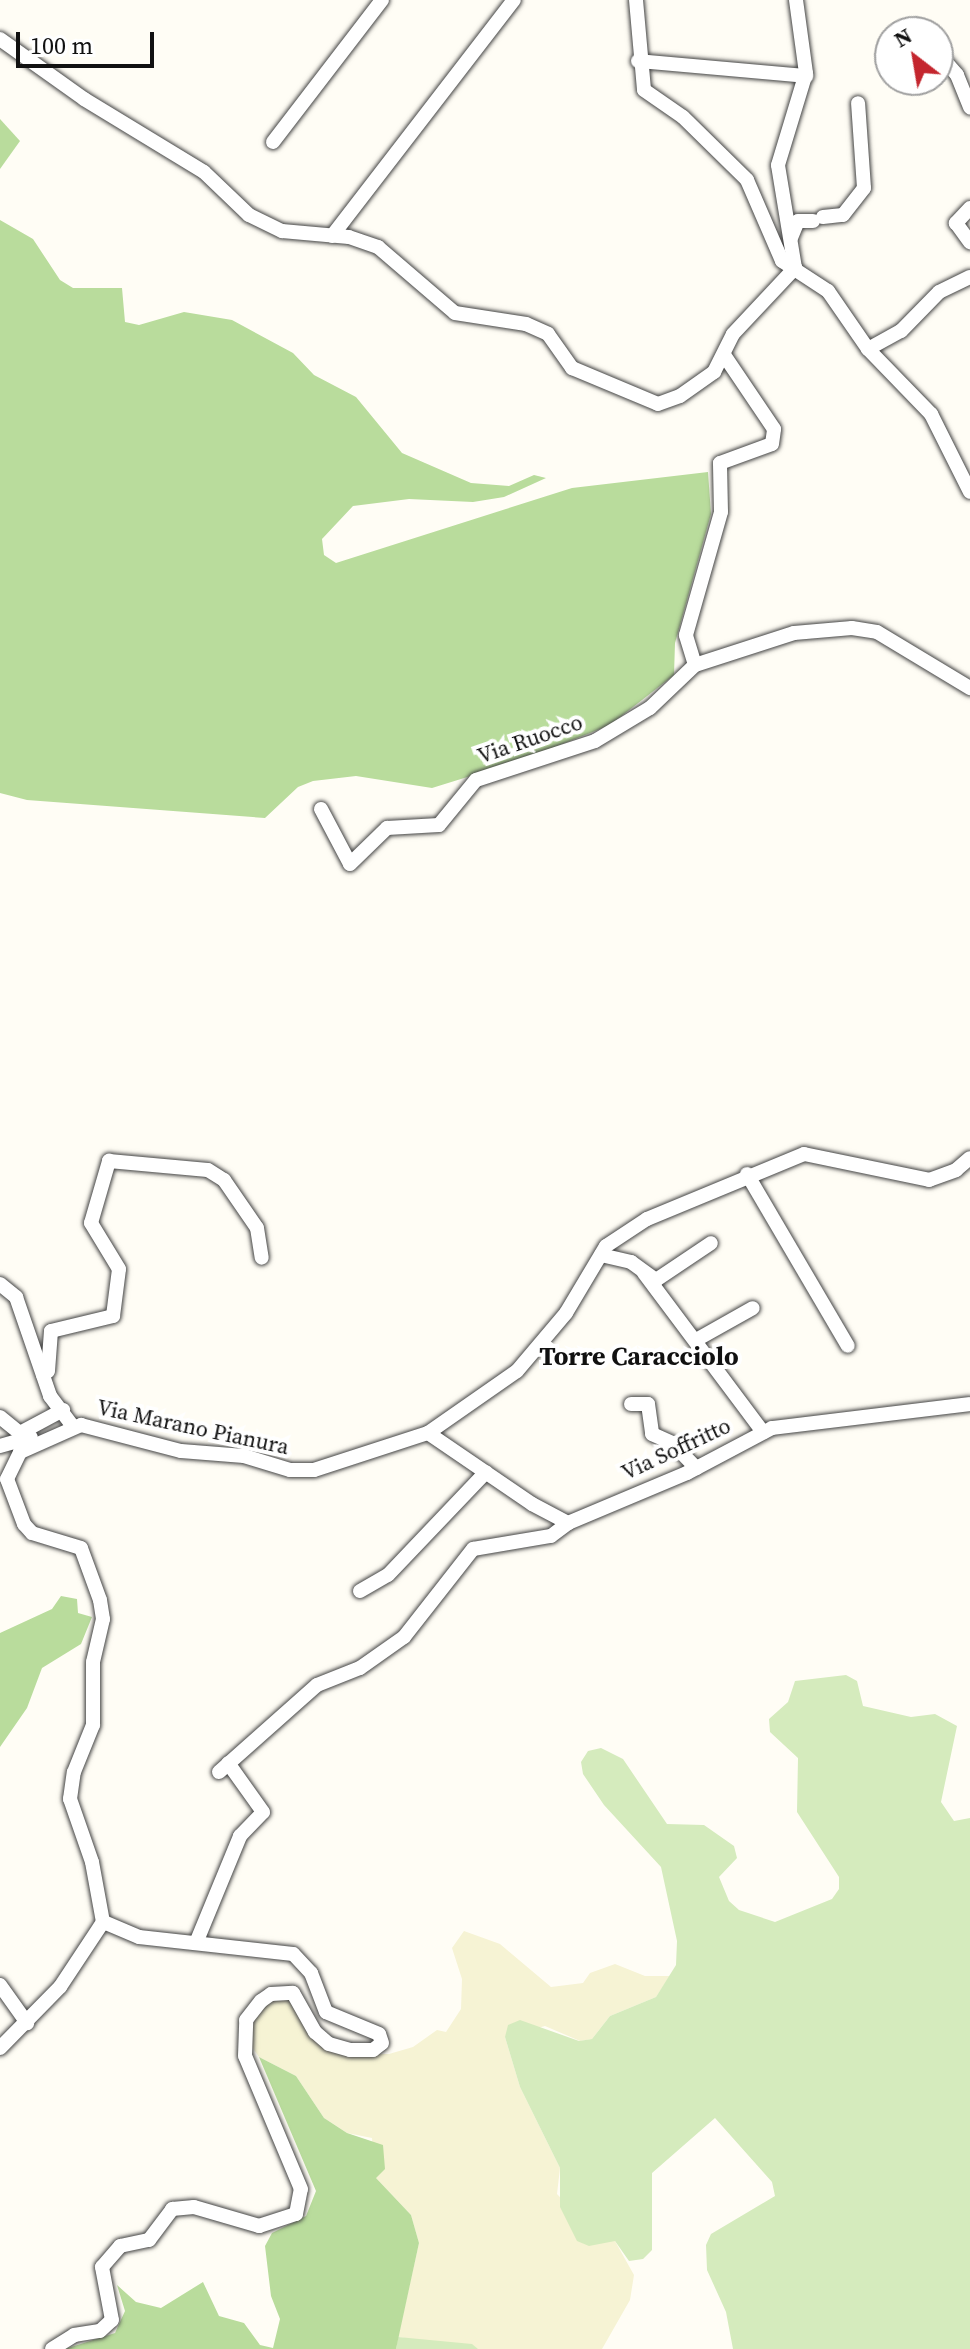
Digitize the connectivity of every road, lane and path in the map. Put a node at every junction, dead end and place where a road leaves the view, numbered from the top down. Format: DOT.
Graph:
graph roads {
  1 [pos="382,0"];
  2 [pos="514,0"];
  3 [pos="636,0"];
  4 [pos="796,0"];
  5 [pos="0,39"];
  6 [pos="638,61"];
  7 [pos="954,72"];
  8 [pos="806,76"];
  9 [pos="858,103"];
  10 [pos="970,108"];
  11 [pos="273,142"];
  12 [pos="970,208"];
  13 [pos="332,236"];
  14 [pos="790,242"];
  15 [pos="970,242"];
  16 [pos="795,268"];
  17 [pos="970,277"];
  18 [pos="868,349"];
  19 [pos="724,355"];
  20 [pos="967,479"];
  21 [pos="695,665"];
  22 [pos="970,688"];
  23 [pos="321,809"];
  24 [pos="970,1158"];
  25 [pos="747,1174"];
  26 [pos="711,1243"];
  27 [pos="601,1255"];
  28 [pos="262,1258"];
  29 [pos="644,1273"];
  30 [pos="0,1284"];
  31 [pos="753,1308"];
  32 [pos="696,1340"];
  33 [pos="848,1346"];
  34 [pos="43,1375"];
  35 [pos="631,1404"];
  36 [pos="970,1404"];
  37 [pos="63,1410"];
  38 [pos="0,1417"];
  39 [pos="70,1428"];
  40 [pos="763,1432"];
  41 [pos="428,1433"];
  42 [pos="0,1446"];
  43 [pos="696,1468"];
  44 [pos="486,1472"];
  45 [pos="568,1523"];
  46 [pos="360,1591"];
  47 [pos="103,1922"];
  48 [pos="196,1943"];
  49 [pos="0,1985"];
  50 [pos="27,2023"];
  51 [pos="0,2048"];
  52 [pos="52,2349"];
  1 -- 11 [label="street"];
  2 -- 13 [label="street"];
  3 -- 6 [label="street"];
  4 -- 8 [label="street"];
  5 -- 13 [label="street"];
  6 -- 8 [label="street"];
  6 -- 16 [label="street"];
  7 -- 10 [label="street"];
  8 -- 14 [label="street"];
  9 -- 14 [label="street"];
  12 -- 15 [label="street"];
  13 -- 19 [label="street"];
  14 -- 16 [label="street"];
  16 -- 18 [label="street"];
  16 -- 19 [label="street"];
  17 -- 18 [label="street"];
  18 -- 20 [label="street"];
  19 -- 21 [label="street"];
  21 -- 22 [label="street, Via Ruocco"];
  21 -- 23 [label="street, Via Ruocco"];
  24 -- 25 [label="street, Via Marano Pianura"];
  25 -- 27 [label="street, Via Marano Pianura"];
  25 -- 33 [label="street"];
  26 -- 29 [label="street"];
  27 -- 29 [label="street"];
  27 -- 41 [label="street, Via Marano Pianura"];
  28 -- 34 [label="street"];
  29 -- 32 [label="street"];
  30 -- 34 [label="street"];
  31 -- 32 [label="street"];
  32 -- 40 [label="street"];
  34 -- 37 [label="street"];
  35 -- 43 [label="street"];
  36 -- 40 [label="street, Via Soffritto"];
  37 -- 38 [label="street"];
  37 -- 39 [label="street"];
  39 -- 41 [label="street, Via Marano Pianura"];
  39 -- 42 [label="street"];
  39 -- 47 [label="street, Via Marano Pianura"];
  40 -- 43 [label="street, Via Soffritto"];
  41 -- 44 [label="street"];
  43 -- 45 [label="street, Via Soffritto"];
  44 -- 45 [label="street"];
  44 -- 46 [label="street"];
  45 -- 48 [label="street, Via Soffritto"];
  47 -- 48 [label="street"];
  47 -- 50 [label="street"];
  48 -- 52 [label="street"];
  49 -- 50 [label="street"];
  50 -- 51 [label="street"];
}
